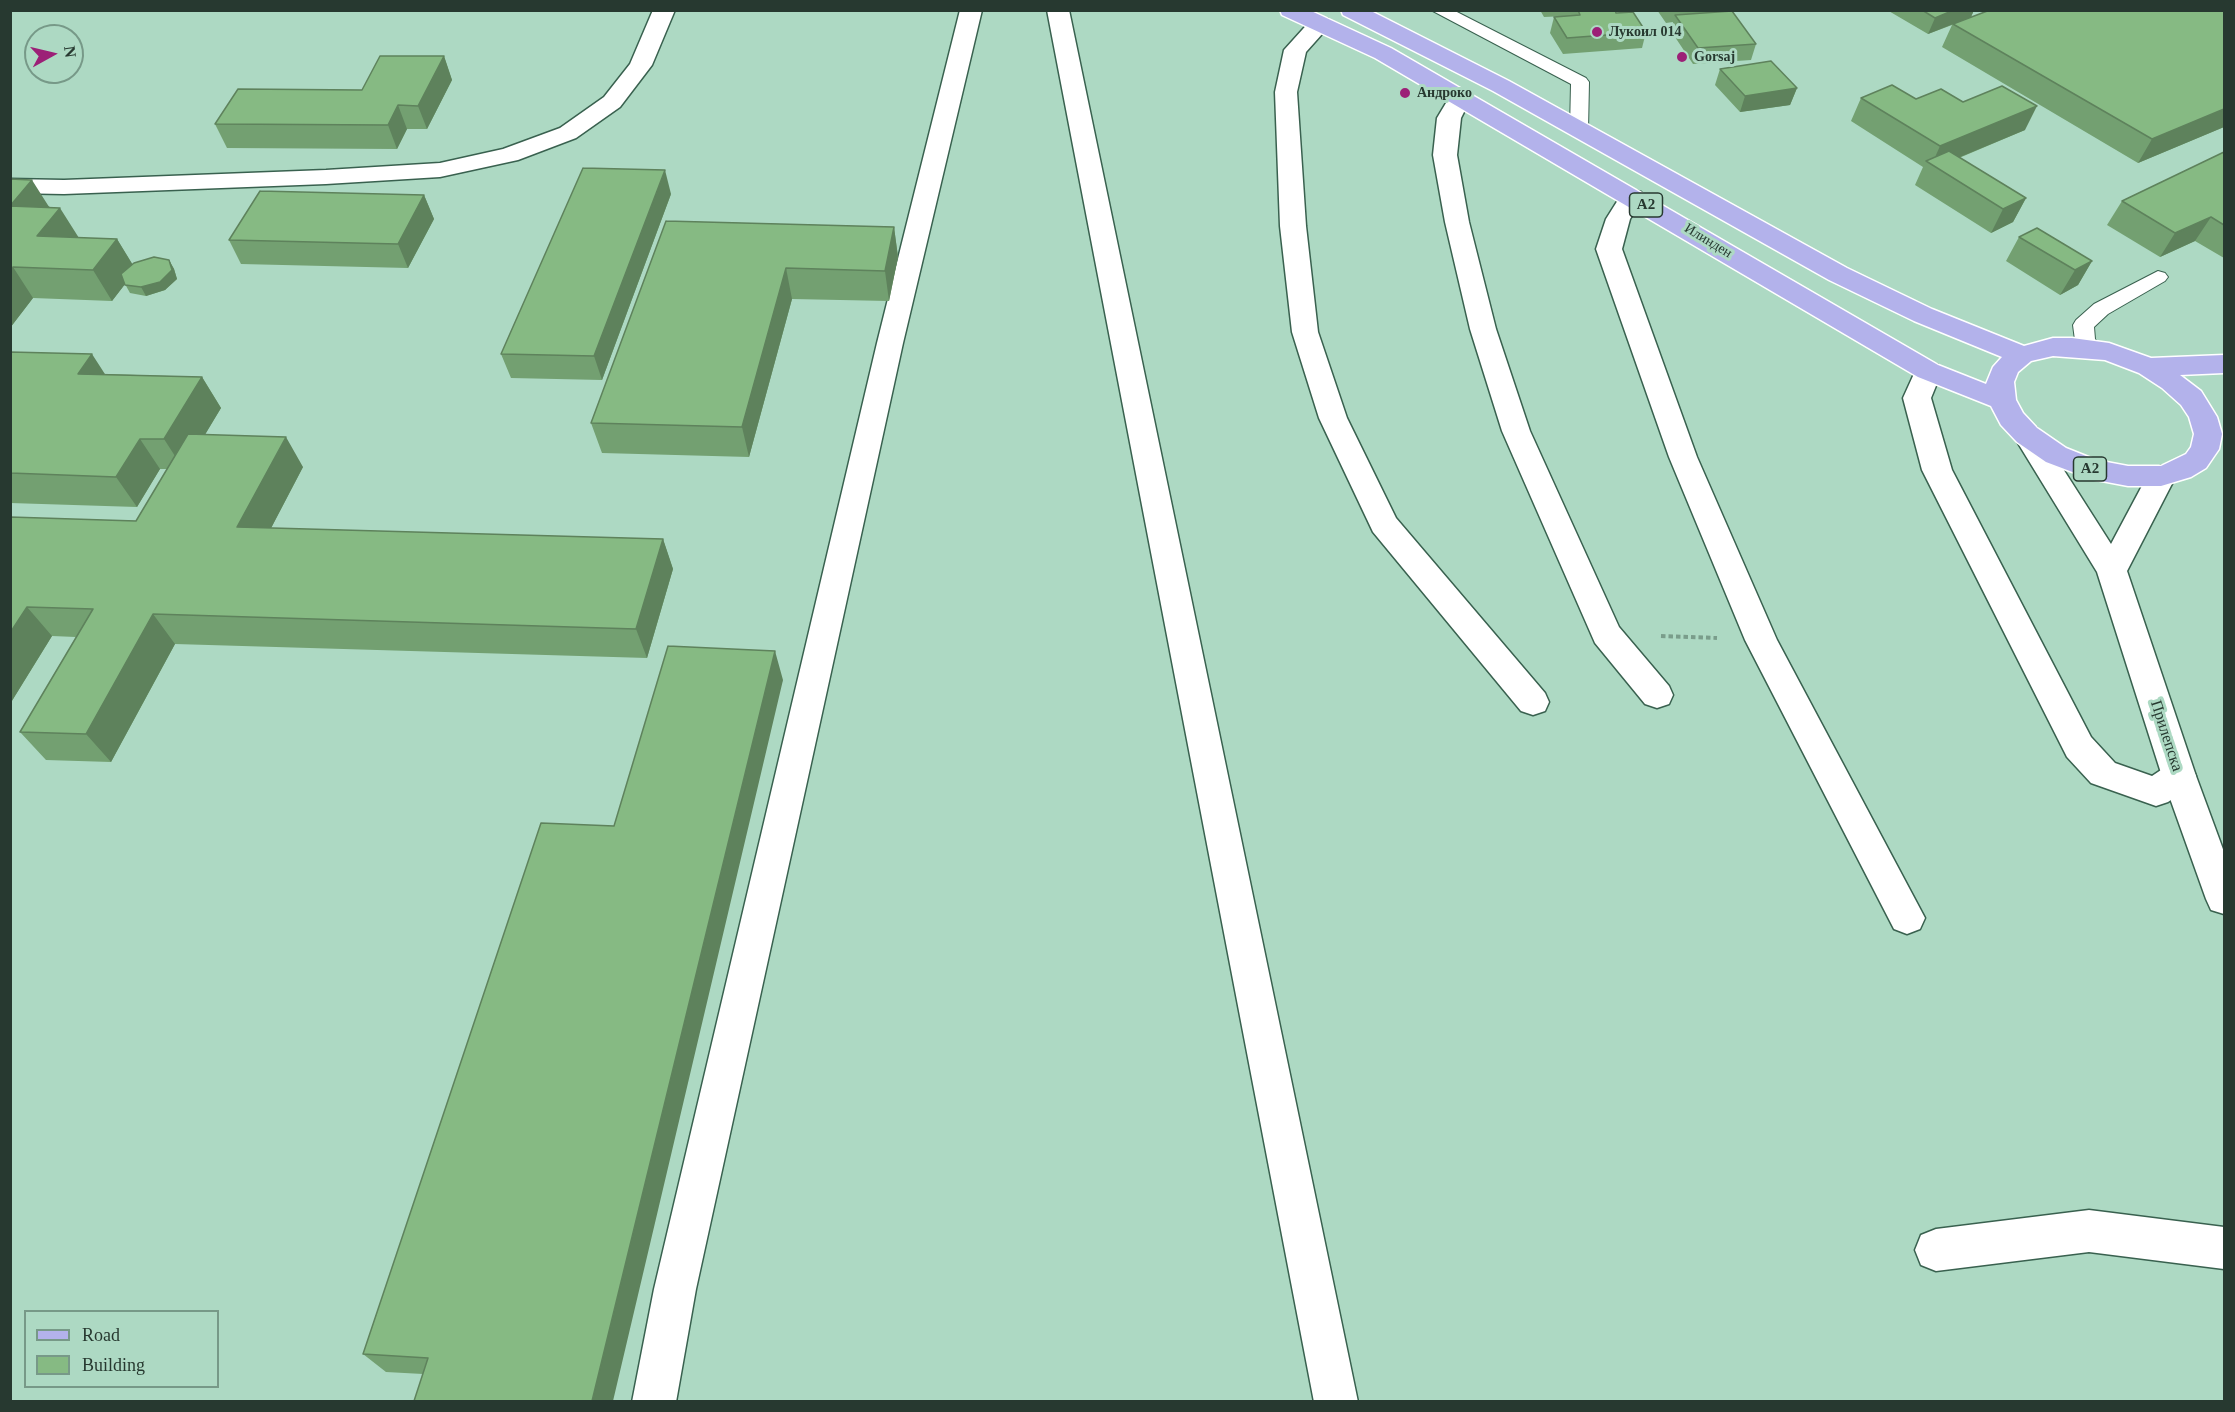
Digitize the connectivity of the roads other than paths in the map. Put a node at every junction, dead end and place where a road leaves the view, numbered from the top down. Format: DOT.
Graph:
graph roads {
  1 [pos="664,10"];
  2 [pos="971,10"];
  3 [pos="1058,10"];
  4 [pos="1290,10"];
  5 [pos="1351,10"];
  6 [pos="1439,10"];
  7 [pos="1320,24"];
  8 [pos="1460,98"];
  9 [pos="1579,129"];
  10 [pos="10,186"];
  11 [pos="1632,196"];
  12 [pos="2158,277"];
  13 [pos="2091,348"];
  14 [pos="2022,355"];
  15 [pos="2224,364"];
  16 [pos="2149,367"];
  17 [pos="1928,372"];
  18 [pos="2002,400"];
  19 [pos="2216,432"];
  20 [pos="2027,435"];
  21 [pos="2161,476"];
  22 [pos="2112,571"];
  23 [pos="1657,695"];
  24 [pos="1533,702"];
  25 [pos="2179,776"];
  26 [pos="2224,899"];
  27 [pos="1907,918"];
  28 [pos="2224,1248"];
  29 [pos="1936,1250"];
  30 [pos="654,1401"];
  31 [pos="1336,1401"];
  1 -- 10 [label="street"];
  2 -- 30 [label="street"];
  3 -- 31 [label="street"];
  4 -- 7 [label="main road, Илинден / A2"];
  5 -- 9 [label="main road, A2"];
  6 -- 9 [label="lane"];
  7 -- 8 [label="main road, Илинден / A2"];
  7 -- 24 [label="street"];
  8 -- 11 [label="main road, Илинден / A2"];
  8 -- 23 [label="street"];
  9 -- 14 [label="main road, A2"];
  11 -- 17 [label="main road, Илинден / A2"];
  11 -- 27 [label="street"];
  12 -- 13 [label="lane"];
  13 -- 14 [label="main road, A2"];
  13 -- 16 [label="main road, A2"];
  14 -- 18 [label="main road"];
  15 -- 16 [label="main road, A2"];
  16 -- 19 [label="main road, A2"];
  17 -- 18 [label="main road, Илинден / A2"];
  17 -- 25 [label="street"];
  18 -- 20 [label="main road, A2"];
  19 -- 21 [label="main road, A2"];
  20 -- 21 [label="main road, A2"];
  20 -- 22 [label="street, Прилепска"];
  21 -- 22 [label="street"];
  22 -- 25 [label="street, Прилепска"];
  25 -- 26 [label="street, Прилепска"];
  28 -- 29 [label="street"];
}
